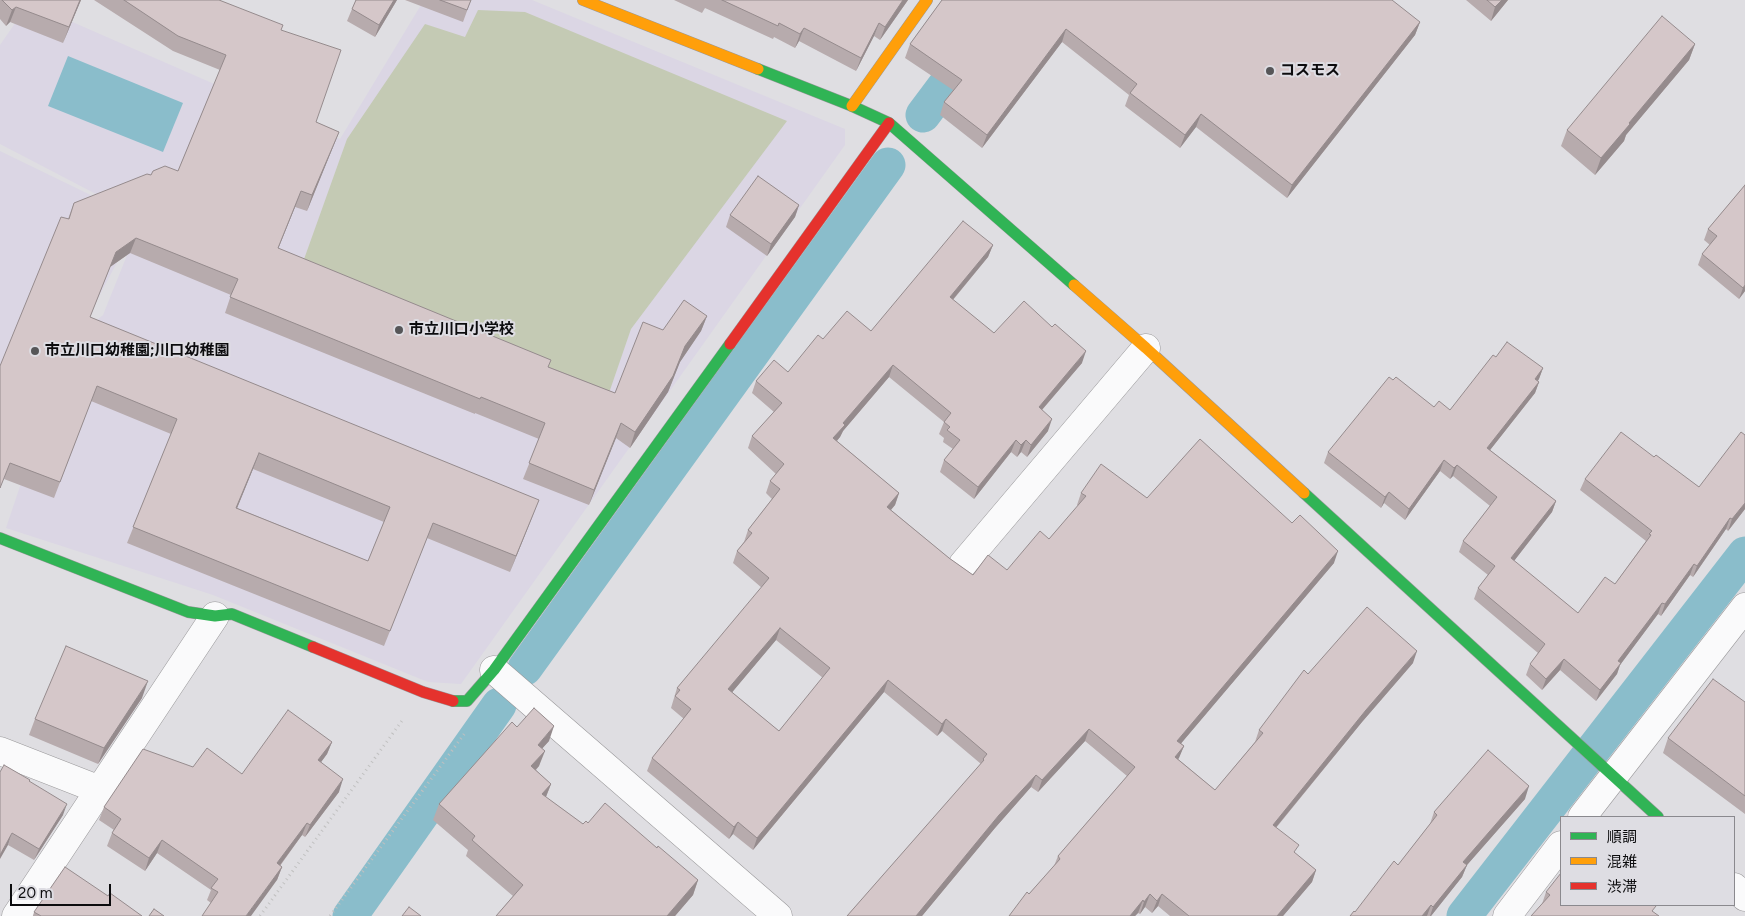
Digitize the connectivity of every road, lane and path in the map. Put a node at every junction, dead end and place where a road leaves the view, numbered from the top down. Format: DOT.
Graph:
graph roads {
  1 [pos="583,0"];
  2 [pos="927,0"];
  3 [pos="852,106"];
  4 [pos="889,123"];
  5 [pos="1146,348"];
  6 [pos="0,538"];
  7 [pos="963,564"];
  8 [pos="1745,607"];
  9 [pos="215,616"];
  10 [pos="494,670"];
  11 [pos="423,692"];
  12 [pos="467,701"];
  13 [pos="0,751"];
  14 [pos="1608,771"];
  15 [pos="100,790"];
  16 [pos="1583,816"];
  17 [pos="1657,816"];
  18 [pos="1560,846"];
  19 [pos="1735,888"];
  20 [pos="1745,897"];
  21 [pos="16,916"];
  22 [pos="260,916"];
  23 [pos="330,916"];
  24 [pos="778,916"];
  25 [pos="1507,916"];
  1 -- 3 [label="street"];
  2 -- 3 [label="street"];
  3 -- 4 [label="street"];
  4 -- 5 [label="street"];
  4 -- 10 [label="street"];
  5 -- 7 [label="street"];
  5 -- 14 [label="street"];
  6 -- 9 [label="street"];
  8 -- 14 [label="street"];
  9 -- 11 [label="street"];
  9 -- 15 [label="street"];
  10 -- 12 [label="street"];
  10 -- 24 [label="street"];
  11 -- 12 [label="street"];
  11 -- 22 [label="path"];
  12 -- 23 [label="path"];
  13 -- 15 [label="street"];
  14 -- 16 [label="street"];
  14 -- 17 [label="street"];
  15 -- 21 [label="street"];
  18 -- 25 [label="street"];
  19 -- 20 [label="street"];
}
